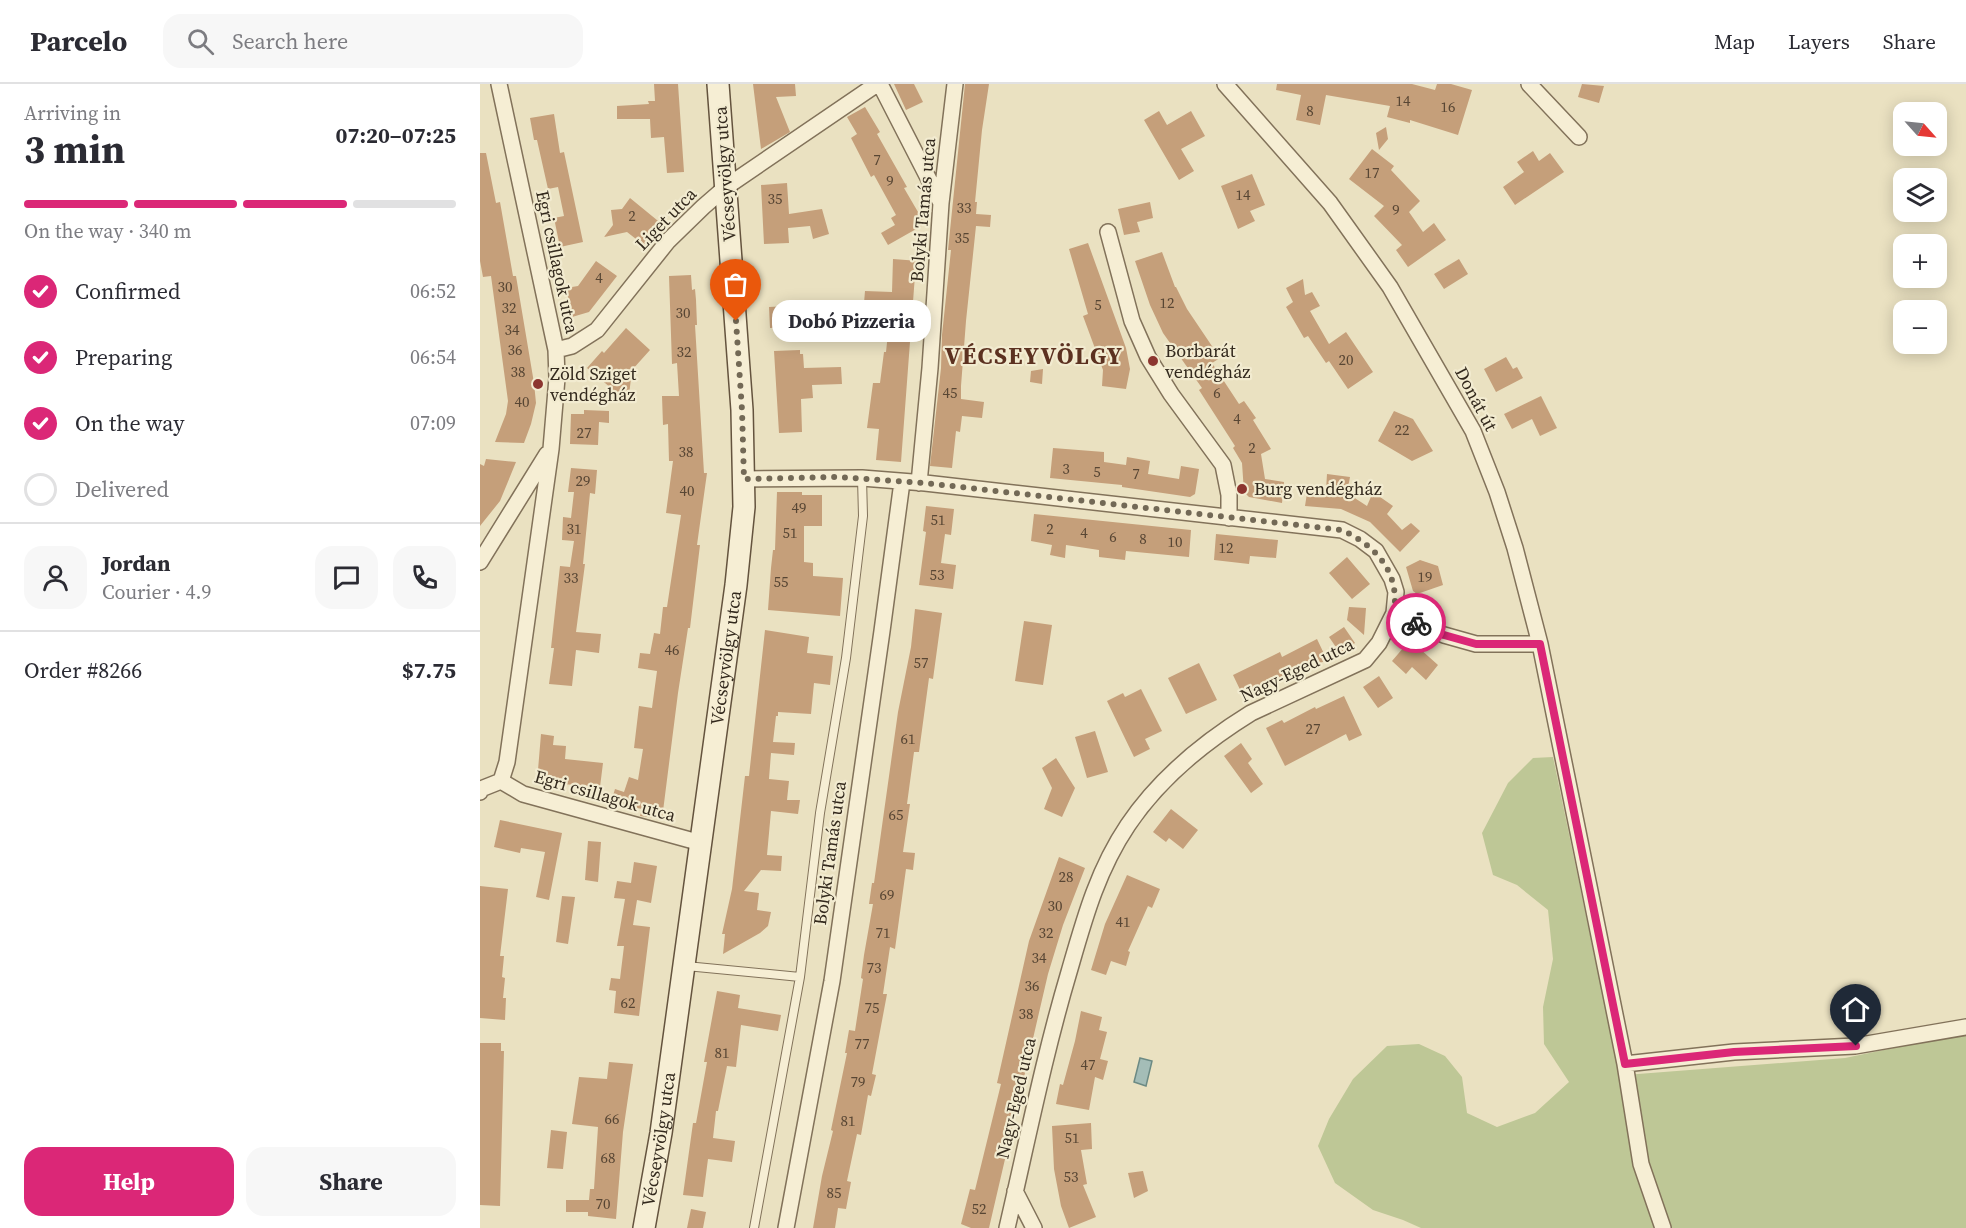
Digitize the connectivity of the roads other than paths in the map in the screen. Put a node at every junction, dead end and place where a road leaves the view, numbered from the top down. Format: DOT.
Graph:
graph roads {
  1 [pos="499,84"];
  2 [pos="718,84"];
  3 [pos="878,84"];
  4 [pos="955,84"];
  5 [pos="1225,84"];
  6 [pos="1529,84"];
  7 [pos="1579,137"];
  8 [pos="726,187"];
  9 [pos="941,203"];
  10 [pos="1108,232"];
  11 [pos="556,350"];
  12 [pos="551,449"];
  13 [pos="862,478"];
  14 [pos="744,479"];
  15 [pos="902,482"];
  16 [pos="919,483"];
  17 [pos="1229,518"];
  18 [pos="480,562"];
  19 [pos="1394,613"];
  20 [pos="1540,644"];
  21 [pos="501,781"];
  22 [pos="480,792"];
  23 [pos="701,843"];
  24 [pos="684,965"];
  25 [pos="800,977"];
  26 [pos="1966,1027"];
  27 [pos="1625,1064"];
  28 [pos="1015,1191"];
  29 [pos="644,1228"];
  30 [pos="754,1228"];
  31 [pos="786,1228"];
  32 [pos="1007,1228"];
  33 [pos="1034,1228"];
  34 [pos="1663,1228"];
  1 -- 11 [label="street, Egri csillagok utca"];
  2 -- 8 [label="main road, Vécseyvölgy utca"];
  3 -- 8 [label="street, Liget utca"];
  3 -- 9 [label="street"];
  4 -- 9 [label="street, Bolyki Tamás utca"];
  5 -- 20 [label="street, Donát út"];
  6 -- 7 [label="street"];
  8 -- 11 [label="street, Liget utca"];
  8 -- 14 [label="main road, Vécseyvölgy utca"];
  9 -- 16 [label="street, Bolyki Tamás utca"];
  10 -- 17 [label="street"];
  11 -- 12 [label="street, Egri csillagok utca"];
  12 -- 18 [label="street, Egri csillagok utca"];
  12 -- 21 [label="street, Egri csillagok utca"];
  13 -- 14 [label="street, Nagy-Eged utca"];
  13 -- 15 [label="street, Nagy-Eged utca"];
  13 -- 25 [label="lane"];
  14 -- 23 [label="main road, Vécseyvölgy utca"];
  15 -- 16 [label="street, Nagy-Eged utca"];
  15 -- 31 [label="street, Bolyki Tamás utca"];
  16 -- 17 [label="street, Nagy-Eged utca"];
  17 -- 19 [label="street, Nagy-Eged utca"];
  19 -- 20 [label="street"];
  19 -- 28 [label="street, Nagy-Eged utca"];
  20 -- 27 [label="street, Donát út"];
  21 -- 22 [label="street"];
  21 -- 23 [label="street, Egri csillagok utca"];
  23 -- 24 [label="main road, Vécseyvölgy utca"];
  24 -- 25 [label="lane"];
  24 -- 29 [label="main road, Vécseyvölgy utca"];
  25 -- 30 [label="lane"];
  26 -- 27 [label="street"];
  27 -- 34 [label="street, Donát út"];
  28 -- 32 [label="street, Nagy-Eged utca"];
  28 -- 33 [label="street"];
}
